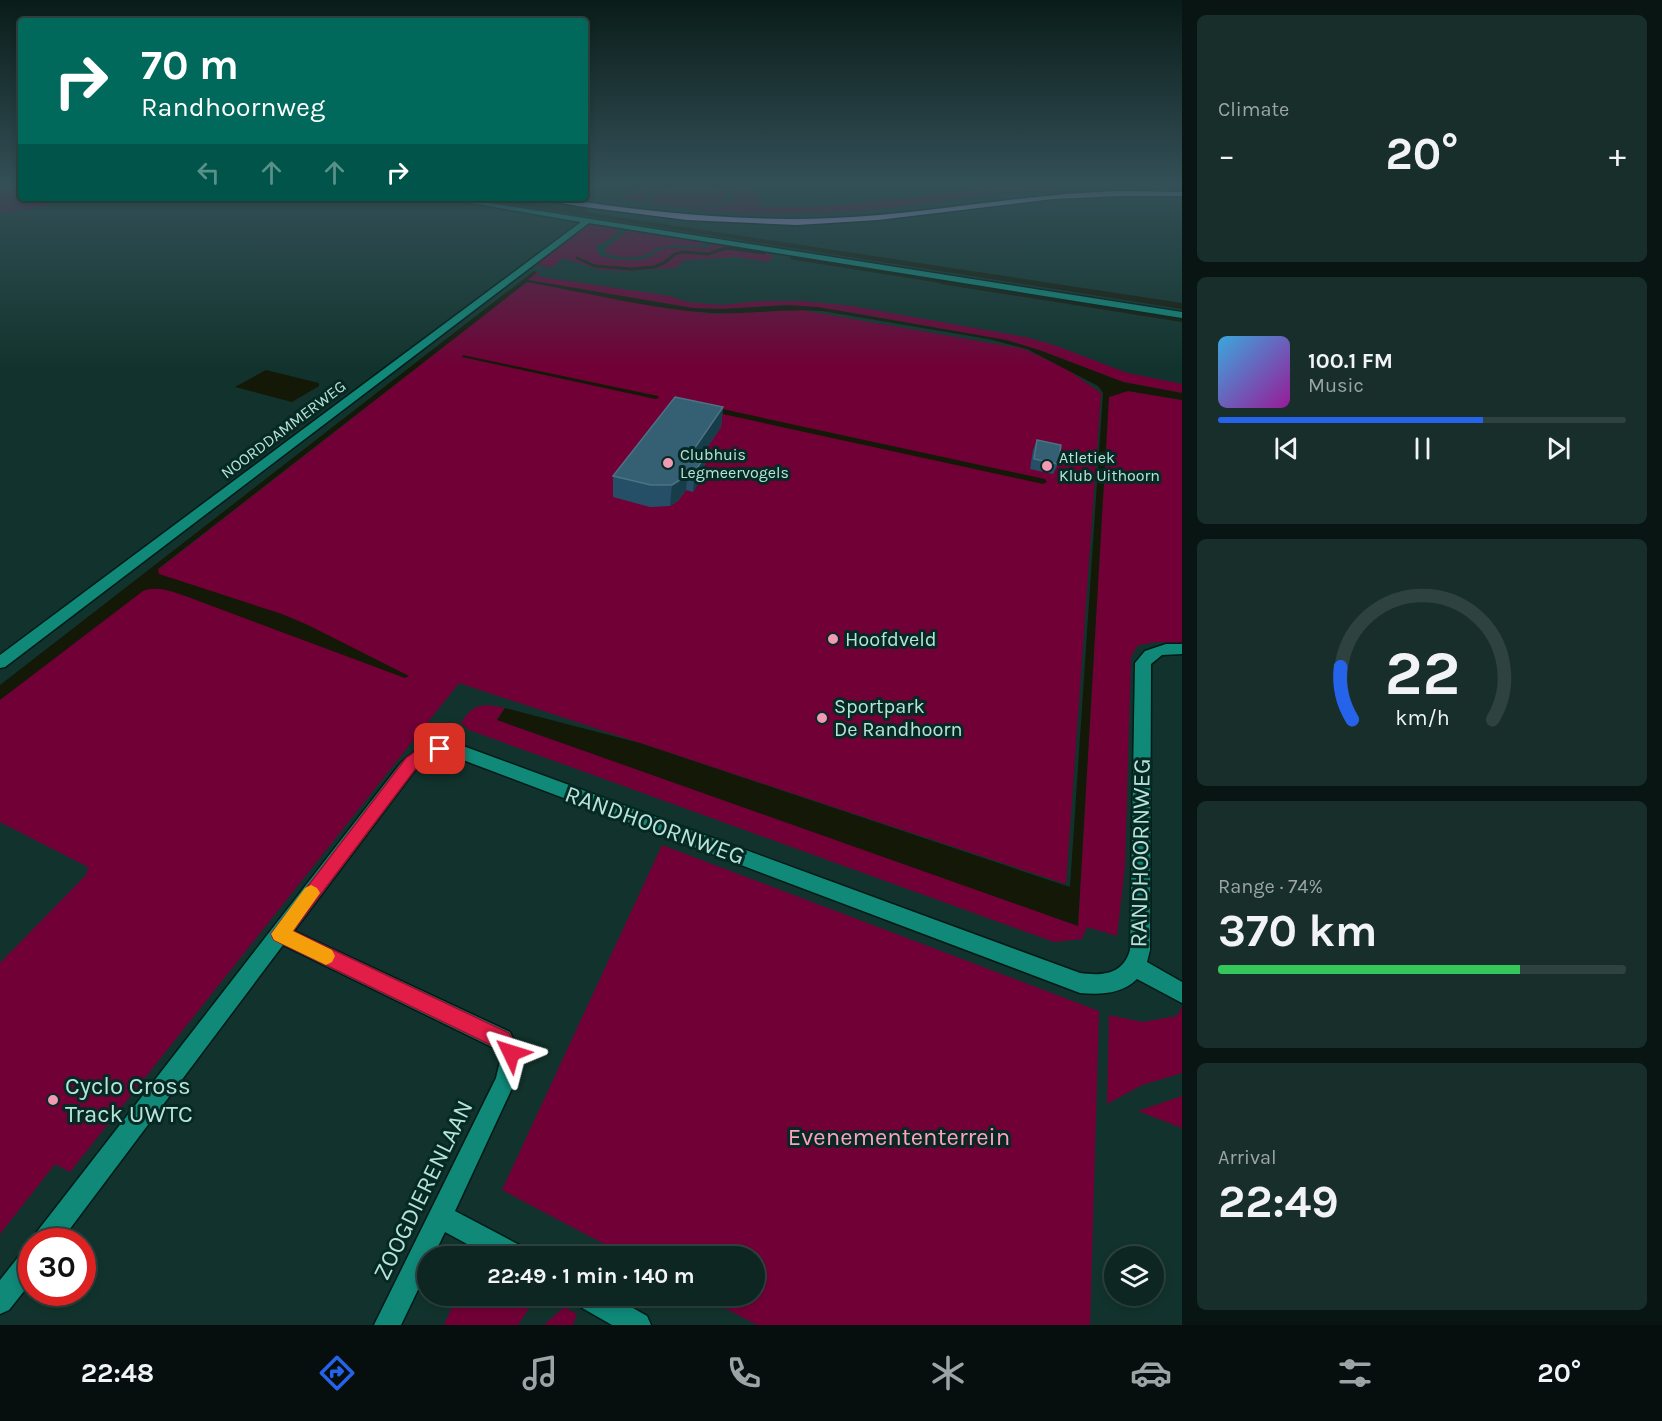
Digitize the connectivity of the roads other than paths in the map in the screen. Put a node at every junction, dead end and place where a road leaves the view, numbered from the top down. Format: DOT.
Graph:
graph roads {
  1 [pos="554,245"];
  2 [pos="743,245"];
  3 [pos="1182,315"];
  4 [pos="1182,649"];
  5 [pos="0,663"];
  6 [pos="280,934"];
  7 [pos="1136,967"];
  8 [pos="1182,993"];
  9 [pos="440,1216"];
  10 [pos="56,1228"];
  11 [pos="496,1246"];
  12 [pos="18,1278"];
  13 [pos="0,1301"];
  14 [pos="604,1306"];
  15 [pos="387,1325"];
  16 [pos="638,1325"];
  1 -- 5 [label="street, NOORDDAMMERWEG"];
  2 -- 3 [label="street"];
  4 -- 7 [label="street, RANDHOORNWEG"];
  6 -- 7 [label="street, RANDHOORNWEG"];
  6 -- 9 [label="street, ZOOGDIERENLAAN"];
  6 -- 10 [label="street, RANDHOORNWEG"];
  7 -- 8 [label="street"];
  9 -- 11 [label="street"];
  9 -- 15 [label="street, ZOOGDIERENLAAN"];
  12 -- 13 [label="street"];
  14 -- 16 [label="street"];
}
